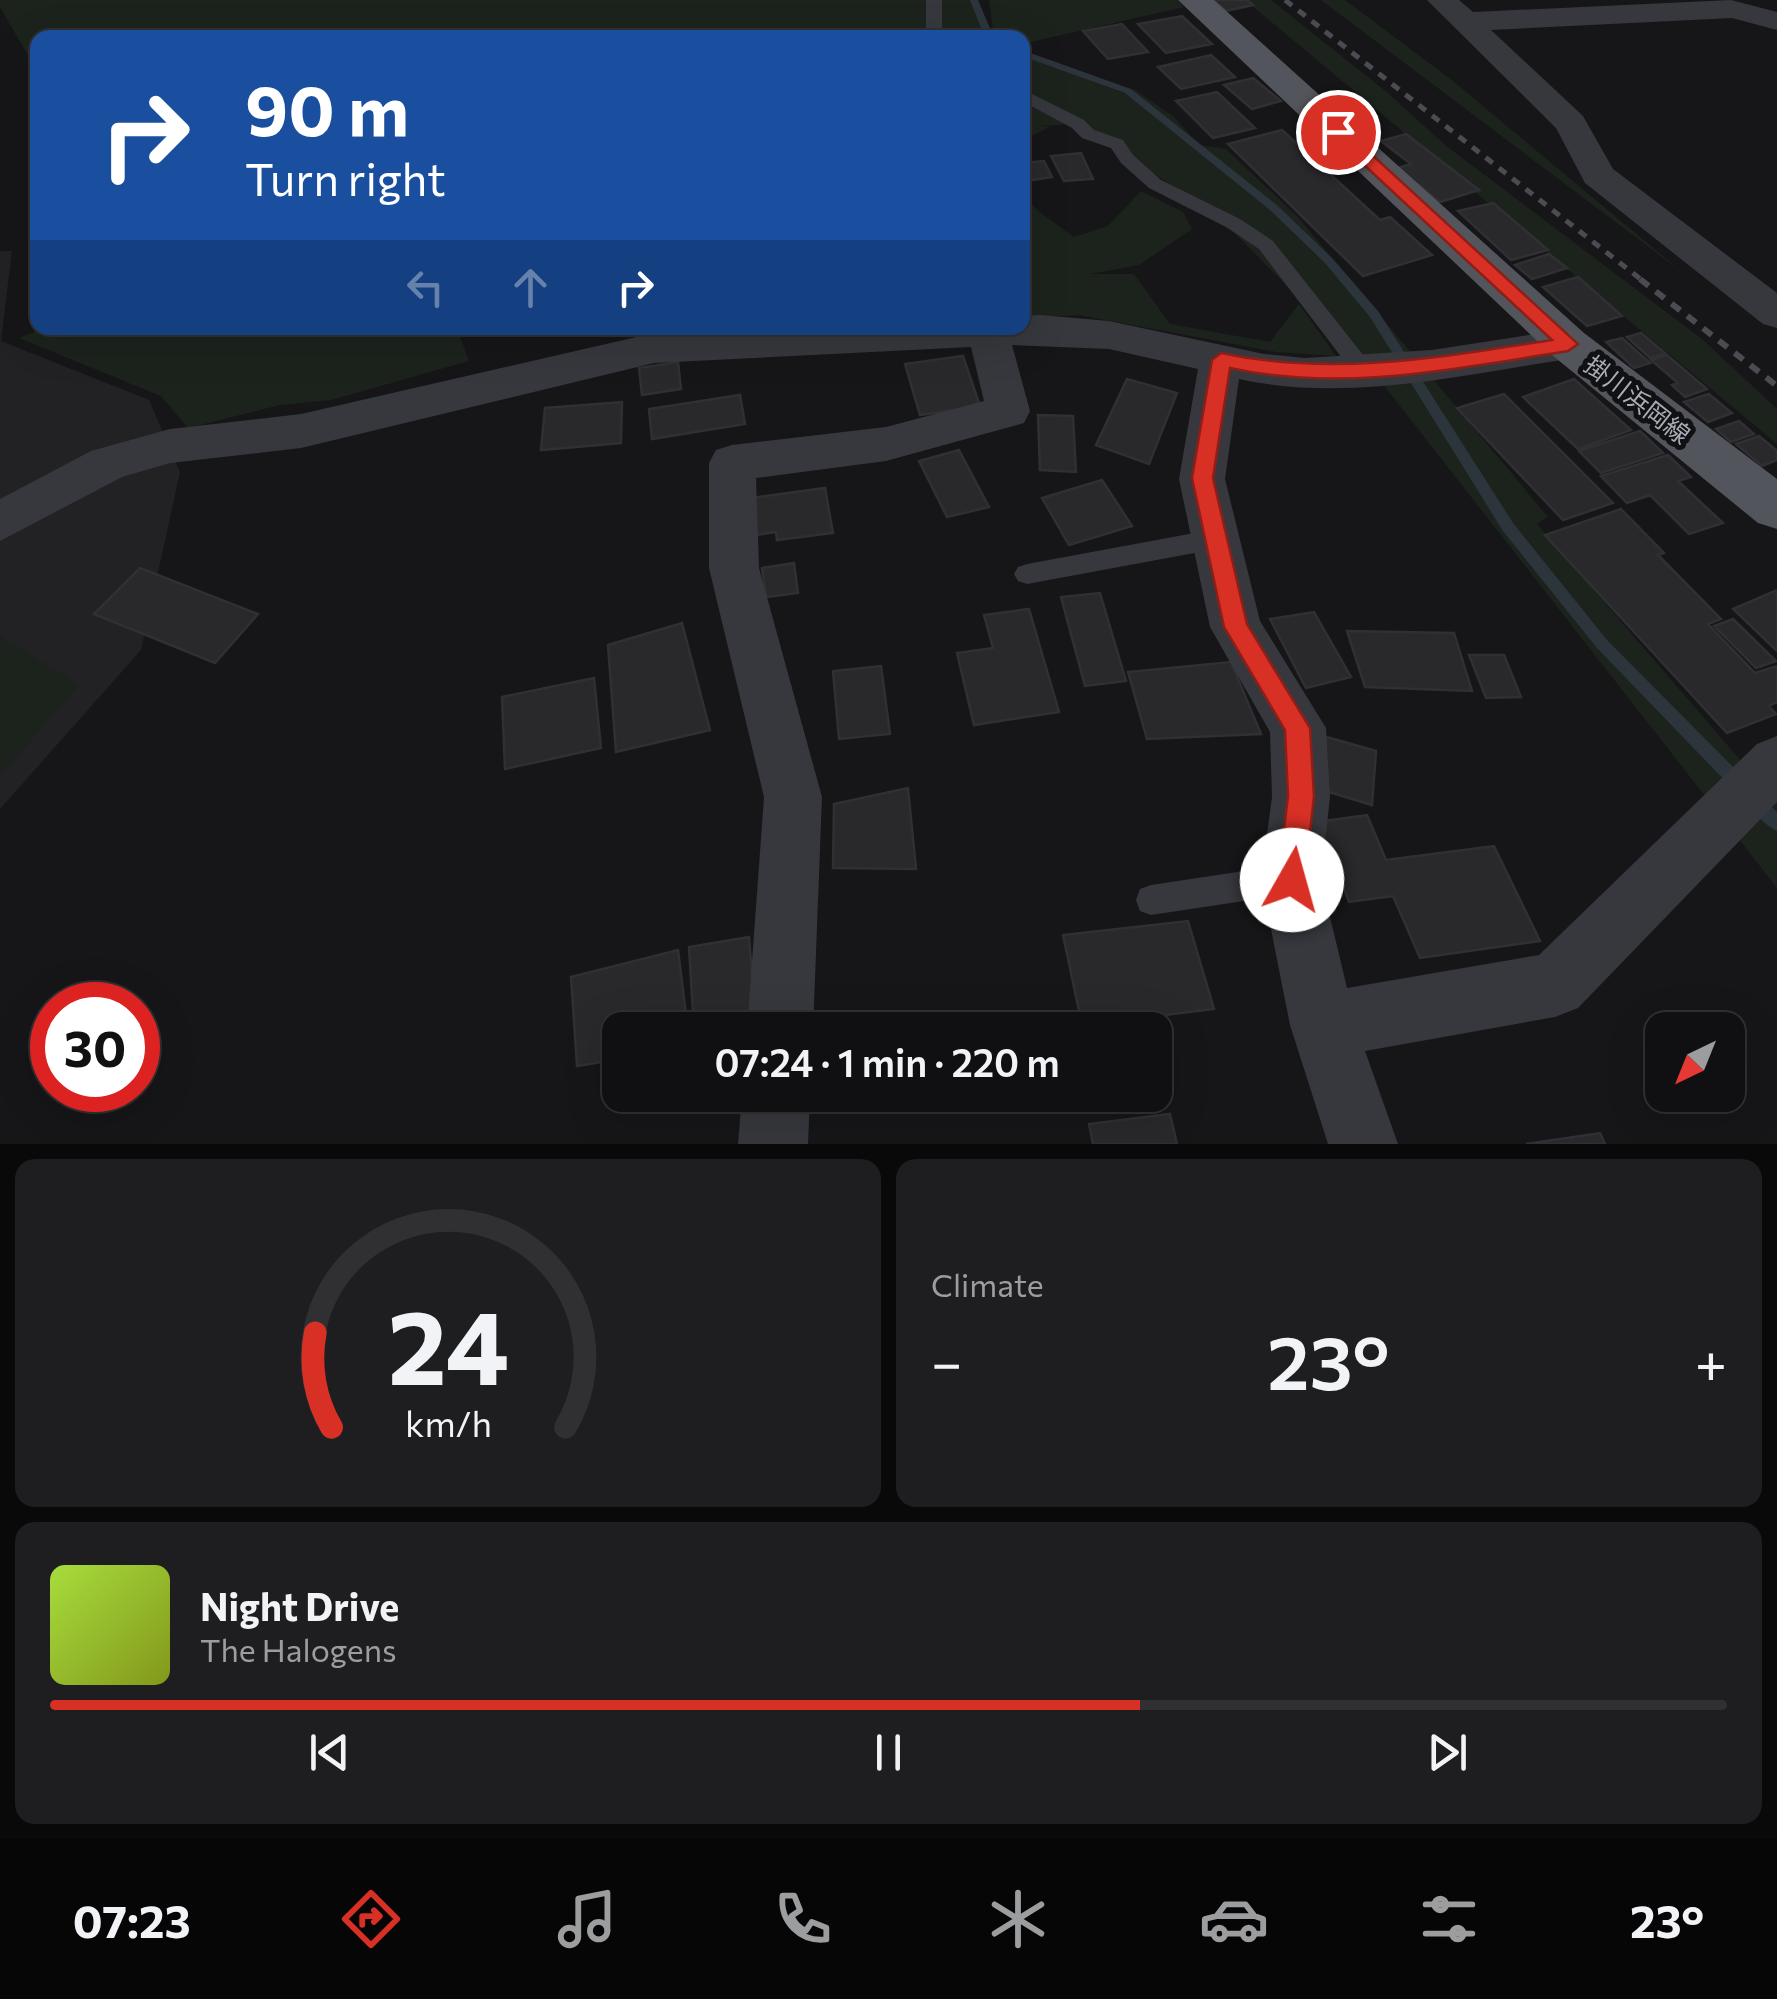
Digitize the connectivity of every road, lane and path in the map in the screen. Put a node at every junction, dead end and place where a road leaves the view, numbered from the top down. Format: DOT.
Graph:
graph roads {
  1 [pos="934,0"];
  2 [pos="1194,0"];
  3 [pos="1452,11"];
  4 [pos="1777,21"];
  5 [pos="934,30"];
  6 [pos="1030,98"];
  7 [pos="1771,303"];
  8 [pos="1030,329"];
  9 [pos="909,335"];
  10 [pos="989,335"];
  11 [pos="611,342"];
  12 [pos="1568,344"];
  13 [pos="1221,360"];
  14 [pos="1371,370"];
  15 [pos="1777,508"];
  16 [pos="0,522"];
  17 [pos="1216,539"];
  18 [pos="1027,574"];
  19 [pos="1753,788"];
  20 [pos="1292,880"];
  21 [pos="1151,900"];
  22 [pos="781,1012"];
  23 [pos="1324,1026"];
  24 [pos="775,1112"];
  25 [pos="773,1144"];
  26 [pos="1363,1144"];
  1 -- 5 [label="lane"];
  2 -- 12 [label="main road, 掛川浜岡線"];
  3 -- 4 [label="street"];
  3 -- 7 [label="street"];
  6 -- 14 [label="lane"];
  8 -- 13 [label="street"];
  9 -- 11 [label="street"];
  10 -- 22 [label="street"];
  11 -- 16 [label="street"];
  12 -- 14 [label="street"];
  12 -- 15 [label="main road, 掛川浜岡線"];
  13 -- 14 [label="street"];
  13 -- 17 [label="street"];
  17 -- 18 [label="lane"];
  17 -- 20 [label="street"];
  19 -- 23 [label="street"];
  20 -- 21 [label="lane"];
  20 -- 23 [label="street"];
  23 -- 26 [label="street"];
  24 -- 25 [label="street"];
}
